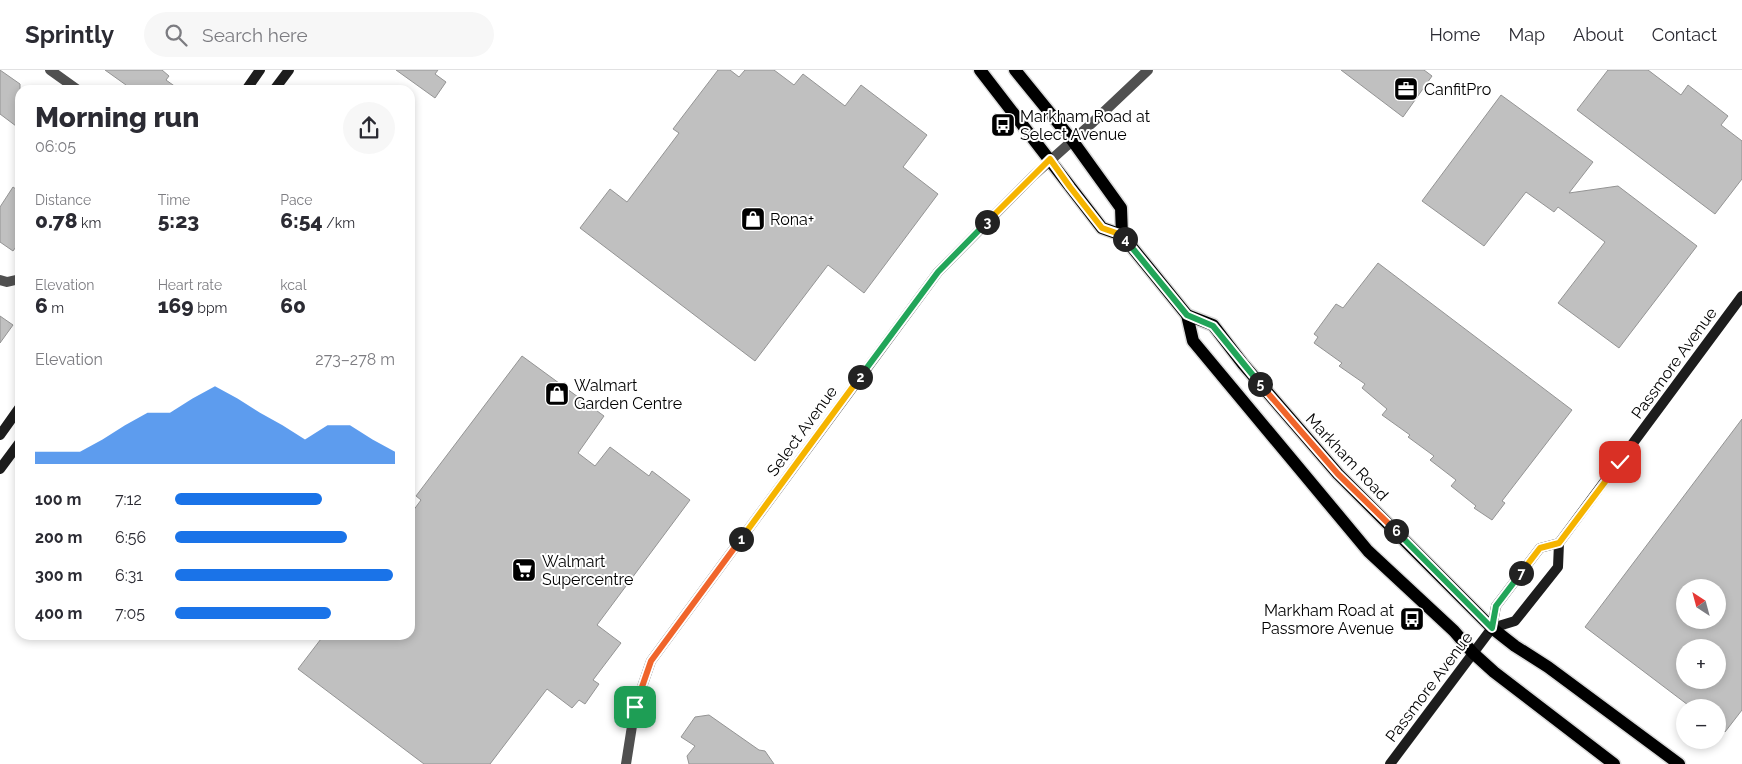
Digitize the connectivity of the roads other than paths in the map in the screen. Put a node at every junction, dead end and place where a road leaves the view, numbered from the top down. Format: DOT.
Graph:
graph roads {
  1 [pos="50,70"];
  2 [pos="260,70"];
  3 [pos="289,70"];
  4 [pos="980,70"];
  5 [pos="1015,70"];
  6 [pos="1148,70"];
  7 [pos="71,85"];
  8 [pos="250,85"];
  9 [pos="278,85"];
  10 [pos="1072,140"];
  11 [pos="1050,159"];
  12 [pos="1122,235"];
  13 [pos="0,280"];
  14 [pos="15,280"];
  15 [pos="1742,296"];
  16 [pos="1187,315"];
  17 [pos="15,414"];
  18 [pos="0,435"];
  19 [pos="15,449"];
  20 [pos="0,469"];
  21 [pos="1559,543"];
  22 [pos="1492,628"];
  23 [pos="1473,653"];
  24 [pos="626,764"];
  25 [pos="1390,764"];
  26 [pos="1614,764"];
  27 [pos="1679,764"];
  1 -- 7 [label="street"];
  2 -- 8 [label="street"];
  3 -- 9 [label="street"];
  4 -- 11 [label="main road, Markham Road"];
  5 -- 10 [label="main road"];
  6 -- 10 [label="street, Select Avenue"];
  10 -- 11 [label="street, Select Avenue"];
  10 -- 12 [label="main road"];
  11 -- 12 [label="main road, Markham Road"];
  11 -- 24 [label="street, Select Avenue"];
  12 -- 16 [label="main road, Markham Road"];
  13 -- 14 [label="street"];
  15 -- 21 [label="street, Passmore Avenue"];
  16 -- 22 [label="main road, Markham Road"];
  16 -- 23 [label="main road, Markham Road"];
  17 -- 18 [label="street"];
  19 -- 20 [label="street"];
  21 -- 22 [label="street, Passmore Avenue"];
  21 -- 22 [label="street, Passmore Avenue"];
  22 -- 23 [label="street, Passmore Avenue"];
  22 -- 27 [label="main road, Markham Road"];
  23 -- 25 [label="street, Passmore Avenue"];
  23 -- 26 [label="main road, Markham Road"];
}
